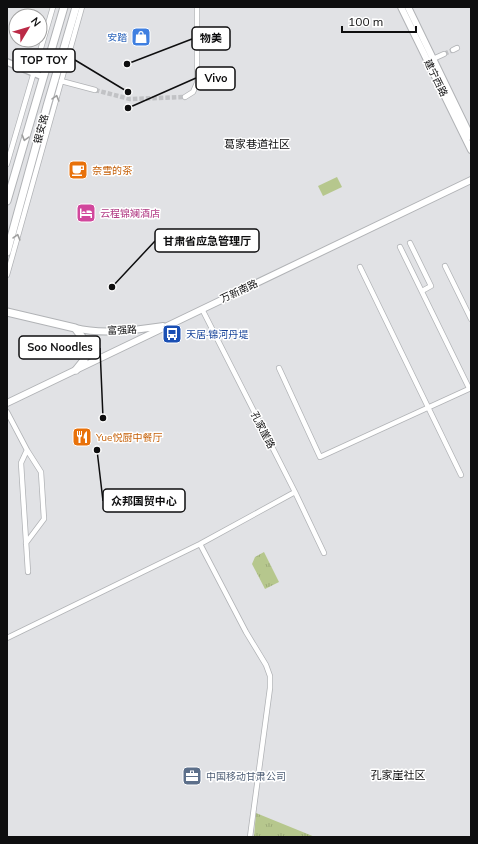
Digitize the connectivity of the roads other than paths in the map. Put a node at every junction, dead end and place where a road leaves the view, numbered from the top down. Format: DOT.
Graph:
graph roads {
  1 [pos="53,7"];
  2 [pos="64,7"];
  3 [pos="76,7"];
  4 [pos="82,7"];
  5 [pos="197,7"];
  6 [pos="401,7"];
  7 [pos="408,7"];
  8 [pos="444,54"];
  9 [pos="433,58"];
  10 [pos="7,62"];
  11 [pos="33,74"];
  12 [pos="43,77"];
  13 [pos="61,81"];
  14 [pos="95,90"];
  15 [pos="185,97"];
  16 [pos="471,137"];
  17 [pos="471,150"];
  18 [pos="7,164"];
  19 [pos="471,180"];
  20 [pos="7,201"];
  21 [pos="410,243"];
  22 [pos="400,247"];
  23 [pos="7,252"];
  24 [pos="445,266"];
  25 [pos="360,267"];
  26 [pos="7,274"];
  27 [pos="422,291"];
  28 [pos="202,309"];
  29 [pos="7,312"];
  30 [pos="471,319"];
  31 [pos="169,325"];
  32 [pos="75,328"];
  33 [pos="279,368"];
  34 [pos="76,370"];
  35 [pos="470,388"];
  36 [pos="7,403"];
  37 [pos="428,407"];
  38 [pos="7,412"];
  39 [pos="27,450"];
  40 [pos="461,475"];
  41 [pos="295,492"];
  42 [pos="26,543"];
  43 [pos="200,544"];
  44 [pos="324,553"];
  45 [pos="28,572"];
  46 [pos="7,638"];
  47 [pos="250,837"];
  1 -- 11 [label="street"];
  2 -- 12 [label="main road, 银安路"];
  3 -- 23 [label="main road, 银安路"];
  4 -- 13 [label="street"];
  5 -- 15 [label="street"];
  6 -- 17 [label="main road, 建宁西路"];
  7 -- 9 [label="main road, 建宁西路"];
  8 -- 9 [label="street"];
  9 -- 16 [label="main road, 建宁西路"];
  10 -- 11 [label="street"];
  11 -- 12 [label="street"];
  11 -- 18 [label="street"];
  12 -- 20 [label="main road, 银安路, one-way"];
  13 -- 14 [label="street"];
  26 -- 13 [label="street, one-way"];
  19 -- 28 [label="main road, 万新南路"];
  21 -- 27 [label="street"];
  22 -- 27 [label="street"];
  24 -- 30 [label="street"];
  25 -- 37 [label="street"];
  27 -- 35 [label="street"];
  28 -- 31 [label="main road, 万新南路"];
  28 -- 41 [label="street, 孔家崖路"];
  29 -- 32 [label="main road"];
  31 -- 32 [label="main road, 富强路"];
  31 -- 34 [label="main road, 万新南路"];
  32 -- 34 [label="main road"];
  33 -- 37 [label="street"];
  34 -- 36 [label="main road, 万新南路"];
  35 -- 37 [label="street"];
  37 -- 40 [label="street"];
  38 -- 39 [label="street"];
  39 -- 42 [label="street"];
  39 -- 42 [label="street"];
  41 -- 43 [label="street"];
  41 -- 44 [label="street, 孔家崖路"];
  42 -- 45 [label="street"];
  43 -- 46 [label="street"];
  43 -- 47 [label="street"];
}
